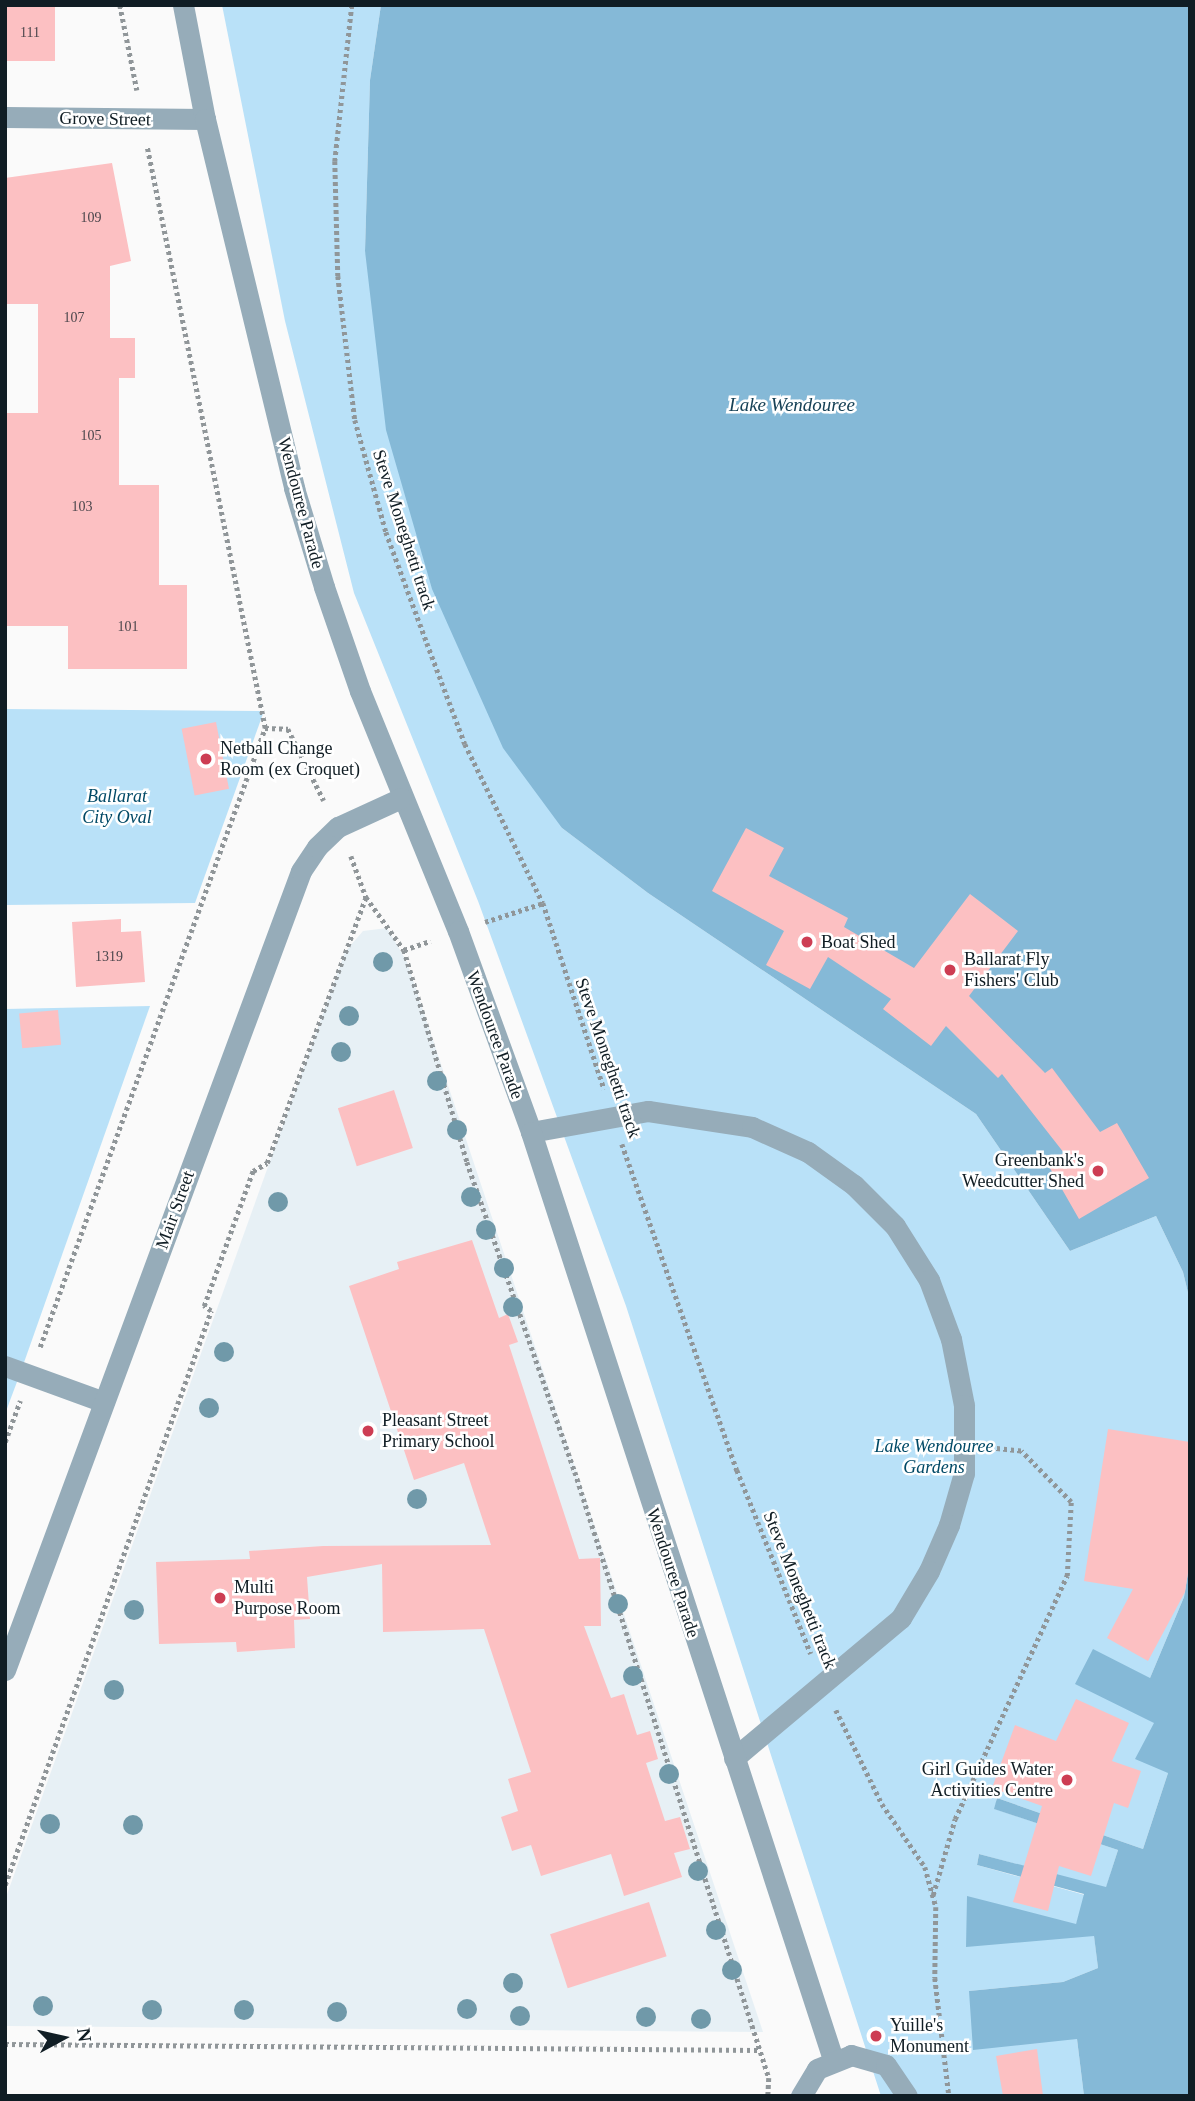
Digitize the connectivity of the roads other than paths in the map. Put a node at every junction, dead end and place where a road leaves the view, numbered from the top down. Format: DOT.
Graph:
graph roads {
  1 [pos="183,5"];
  2 [pos="5,117"];
  3 [pos="205,119"];
  4 [pos="401,798"];
  5 [pos="531,1132"];
  6 [pos="5,1366"];
  7 [pos="104,1402"];
  8 [pos="5,1670"];
  9 [pos="734,1758"];
  10 [pos="833,2059"];
  11 [pos="801,2096"];
  12 [pos="907,2096"];
  1 -- 3 [label="street, Wendouree Parade"];
  2 -- 3 [label="street, Grove Street"];
  3 -- 4 [label="street, Wendouree Parade"];
  4 -- 5 [label="street, Wendouree Parade"];
  4 -- 7 [label="street, Mair Street"];
  5 -- 9 [label="street, Wendouree Parade"];
  5 -- 9 [label="street"];
  6 -- 7 [label="street"];
  7 -- 8 [label="street, Mair Street"];
  9 -- 10 [label="street, Wendouree Parade"];
  10 -- 11 [label="street"];
  10 -- 12 [label="street"];
}
